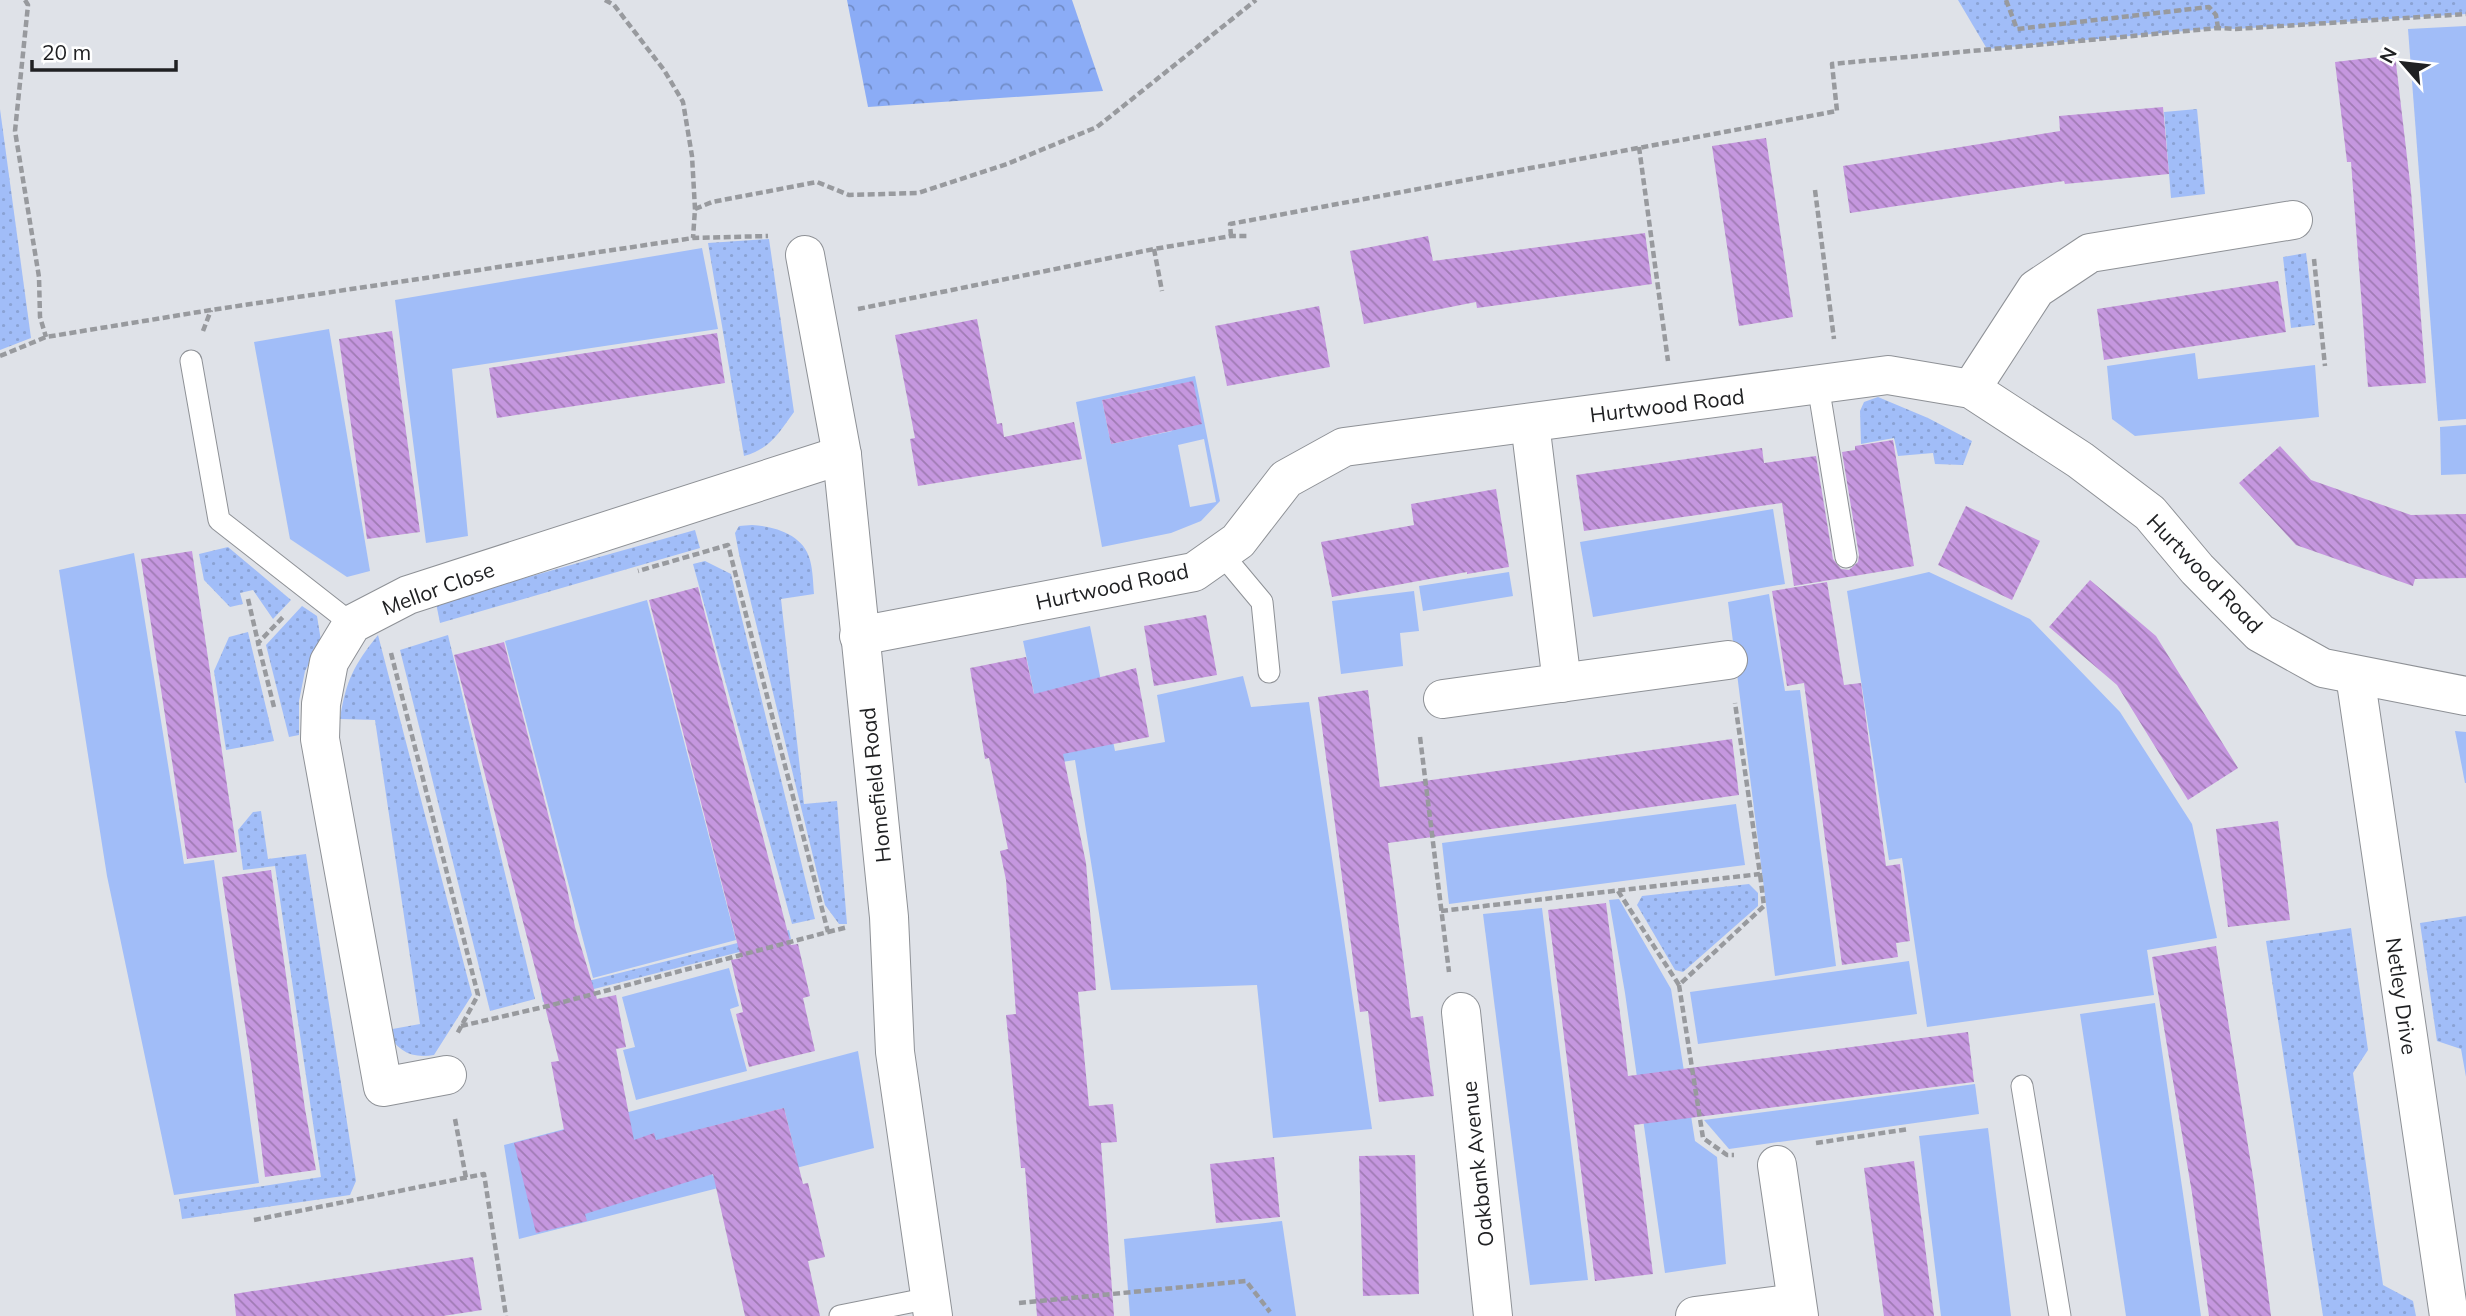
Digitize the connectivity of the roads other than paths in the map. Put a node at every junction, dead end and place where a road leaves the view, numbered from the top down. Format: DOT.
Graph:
graph roads {
  1 [pos="2293,220"];
  2 [pos="805,255"];
  3 [pos="191,361"];
  4 [pos="1829,383"];
  5 [pos="1971,389"];
  6 [pos="1530,422"];
  7 [pos="842,455"];
  8 [pos="1221,553"];
  9 [pos="1846,557"];
  10 [pos="366,616"];
  11 [pos="859,636"];
  12 [pos="1728,660"];
  13 [pos="1269,672"];
  14 [pos="2355,675"];
  15 [pos="1562,683"];
  16 [pos="2466,695"];
  17 [pos="1443,699"];
  18 [pos="1461,1012"];
  19 [pos="447,1075"];
  20 [pos="2022,1086"];
  21 [pos="1775,1157"];
  22 [pos="931,1307"];
  23 [pos="1798,1310"];
  24 [pos="840,1316"];
  25 [pos="1493,1316"];
  26 [pos="1695,1316"];
  27 [pos="2060,1316"];
  28 [pos="2449,1316"];
  1 -- 5 [label="street"];
  2 -- 7 [label="street, Homefield Road"];
  3 -- 10 [label="lane"];
  4 -- 5 [label="street, Hurtwood Road"];
  4 -- 6 [label="street, Hurtwood Road"];
  4 -- 9 [label="lane"];
  5 -- 14 [label="street, Hurtwood Road"];
  6 -- 8 [label="street, Hurtwood Road"];
  6 -- 15 [label="street"];
  7 -- 10 [label="street, Mellor Close"];
  7 -- 11 [label="street, Homefield Road"];
  8 -- 11 [label="street, Hurtwood Road"];
  8 -- 13 [label="lane"];
  10 -- 19 [label="street"];
  11 -- 22 [label="street, Homefield Road"];
  12 -- 15 [label="street"];
  14 -- 16 [label="street, Hurtwood Road"];
  14 -- 28 [label="street, Netley Drive"];
  15 -- 17 [label="street"];
  18 -- 25 [label="street, Oakbank Avenue"];
  20 -- 27 [label="lane"];
  21 -- 23 [label="street"];
  22 -- 24 [label="lane"];
  23 -- 26 [label="street"];
}
